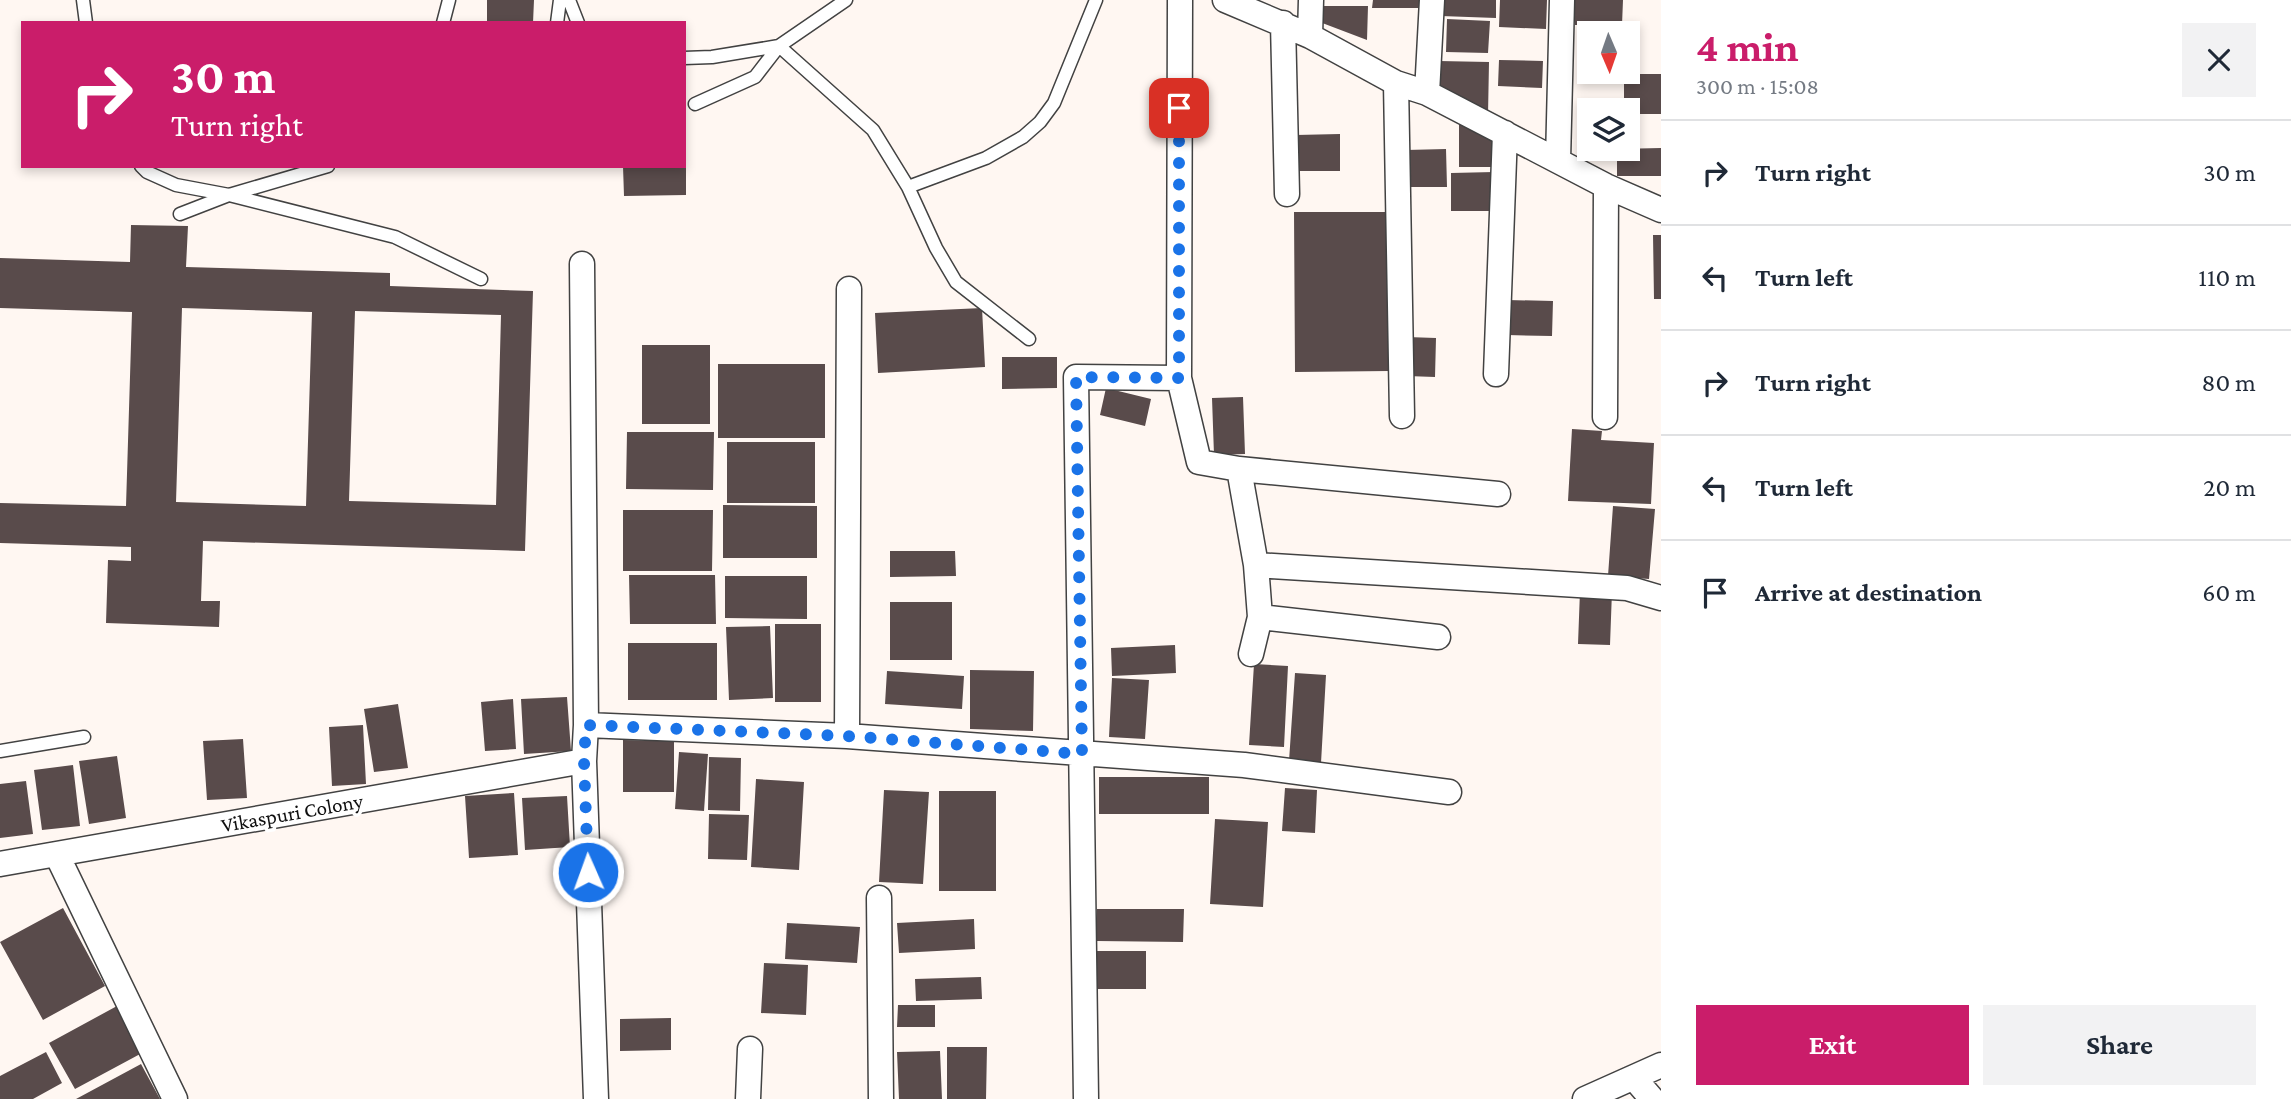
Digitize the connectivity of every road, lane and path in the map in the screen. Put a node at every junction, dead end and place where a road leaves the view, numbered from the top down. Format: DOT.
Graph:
graph roads {
  1 [pos="83,0"];
  2 [pos="449,0"];
  3 [pos="560,0"];
  4 [pos="569,0"];
  5 [pos="846,0"];
  6 [pos="1096,0"];
  7 [pos="1180,0"];
  8 [pos="1226,0"];
  9 [pos="1311,0"];
  10 [pos="1432,0"];
  11 [pos="1562,0"];
  12 [pos="86,21"];
  13 [pos="444,21"];
  14 [pos="557,21"];
  15 [pos="577,21"];
  16 [pos="1283,23"];
  17 [pos="1310,36"];
  18 [pos="779,46"];
  19 [pos="686,58"];
  20 [pos="1396,83"];
  21 [pos="1427,93"];
  22 [pos="695,104"];
  23 [pos="1505,133"];
  24 [pos="1558,161"];
  25 [pos="143,168"];
  26 [pos="321,168"];
  27 [pos="1606,186"];
  28 [pos="908,187"];
  29 [pos="1287,194"];
  30 [pos="229,195"];
  31 [pos="1661,210"];
  32 [pos="180,214"];
  33 [pos="582,264"];
  34 [pos="481,279"];
  35 [pos="849,289"];
  36 [pos="1029,338"];
  37 [pos="1496,374"];
  38 [pos="1179,378"];
  39 [pos="1402,416"];
  40 [pos="1605,418"];
  41 [pos="1239,469"];
  42 [pos="1498,494"];
  43 [pos="1256,565"];
  44 [pos="1661,598"];
  45 [pos="1259,617"];
  46 [pos="1438,637"];
  47 [pos="1251,654"];
  48 [pos="586,725"];
  49 [pos="847,736"];
  50 [pos="84,737"];
  51 [pos="0,751"];
  52 [pos="1082,754"];
  53 [pos="584,761"];
  54 [pos="1449,792"];
  55 [pos="57,855"];
  56 [pos="0,864"];
  57 [pos="879,898"];
  58 [pos="750,1049"];
  59 [pos="1661,1065"];
  60 [pos="1634,1078"];
  61 [pos="592,1097"];
  62 [pos="176,1099"];
  63 [pos="748,1099"];
  64 [pos="881,1099"];
  65 [pos="1086,1099"];
  66 [pos="1584,1099"];
  67 [pos="1652,1099"];
  1 -- 12 [label="lane"];
  2 -- 13 [label="lane"];
  3 -- 14 [label="lane"];
  4 -- 15 [label="lane"];
  5 -- 18 [label="lane"];
  6 -- 28 [label="lane"];
  7 -- 38 [label="street"];
  8 -- 16 [label="street"];
  9 -- 17 [label="street"];
  10 -- 21 [label="street"];
  11 -- 24 [label="street"];
  16 -- 17 [label="street"];
  16 -- 29 [label="street"];
  17 -- 20 [label="street"];
  18 -- 19 [label="lane"];
  18 -- 22 [label="lane"];
  18 -- 28 [label="lane"];
  20 -- 21 [label="street"];
  20 -- 39 [label="street"];
  21 -- 23 [label="street"];
  23 -- 24 [label="street"];
  23 -- 37 [label="street"];
  24 -- 27 [label="street"];
  25 -- 30 [label="lane"];
  26 -- 30 [label="lane"];
  27 -- 31 [label="street"];
  27 -- 40 [label="street"];
  28 -- 36 [label="lane"];
  30 -- 32 [label="lane"];
  30 -- 34 [label="lane"];
  33 -- 48 [label="street"];
  35 -- 49 [label="street"];
  38 -- 41 [label="street"];
  38 -- 52 [label="street"];
  41 -- 42 [label="street"];
  41 -- 43 [label="street"];
  43 -- 44 [label="street"];
  43 -- 45 [label="street"];
  45 -- 46 [label="street"];
  45 -- 47 [label="street"];
  48 -- 49 [label="street"];
  48 -- 53 [label="street"];
  49 -- 52 [label="street"];
  50 -- 51 [label="lane"];
  52 -- 54 [label="street"];
  52 -- 65 [label="street"];
  53 -- 55 [label="street, Vikaspuri Colony"];
  53 -- 61 [label="street"];
  55 -- 56 [label="street, Vikaspuri Colony"];
  55 -- 62 [label="street"];
  57 -- 64 [label="street"];
  58 -- 63 [label="street"];
  59 -- 60 [label="street"];
  60 -- 66 [label="street"];
  60 -- 67 [label="street"];
}
